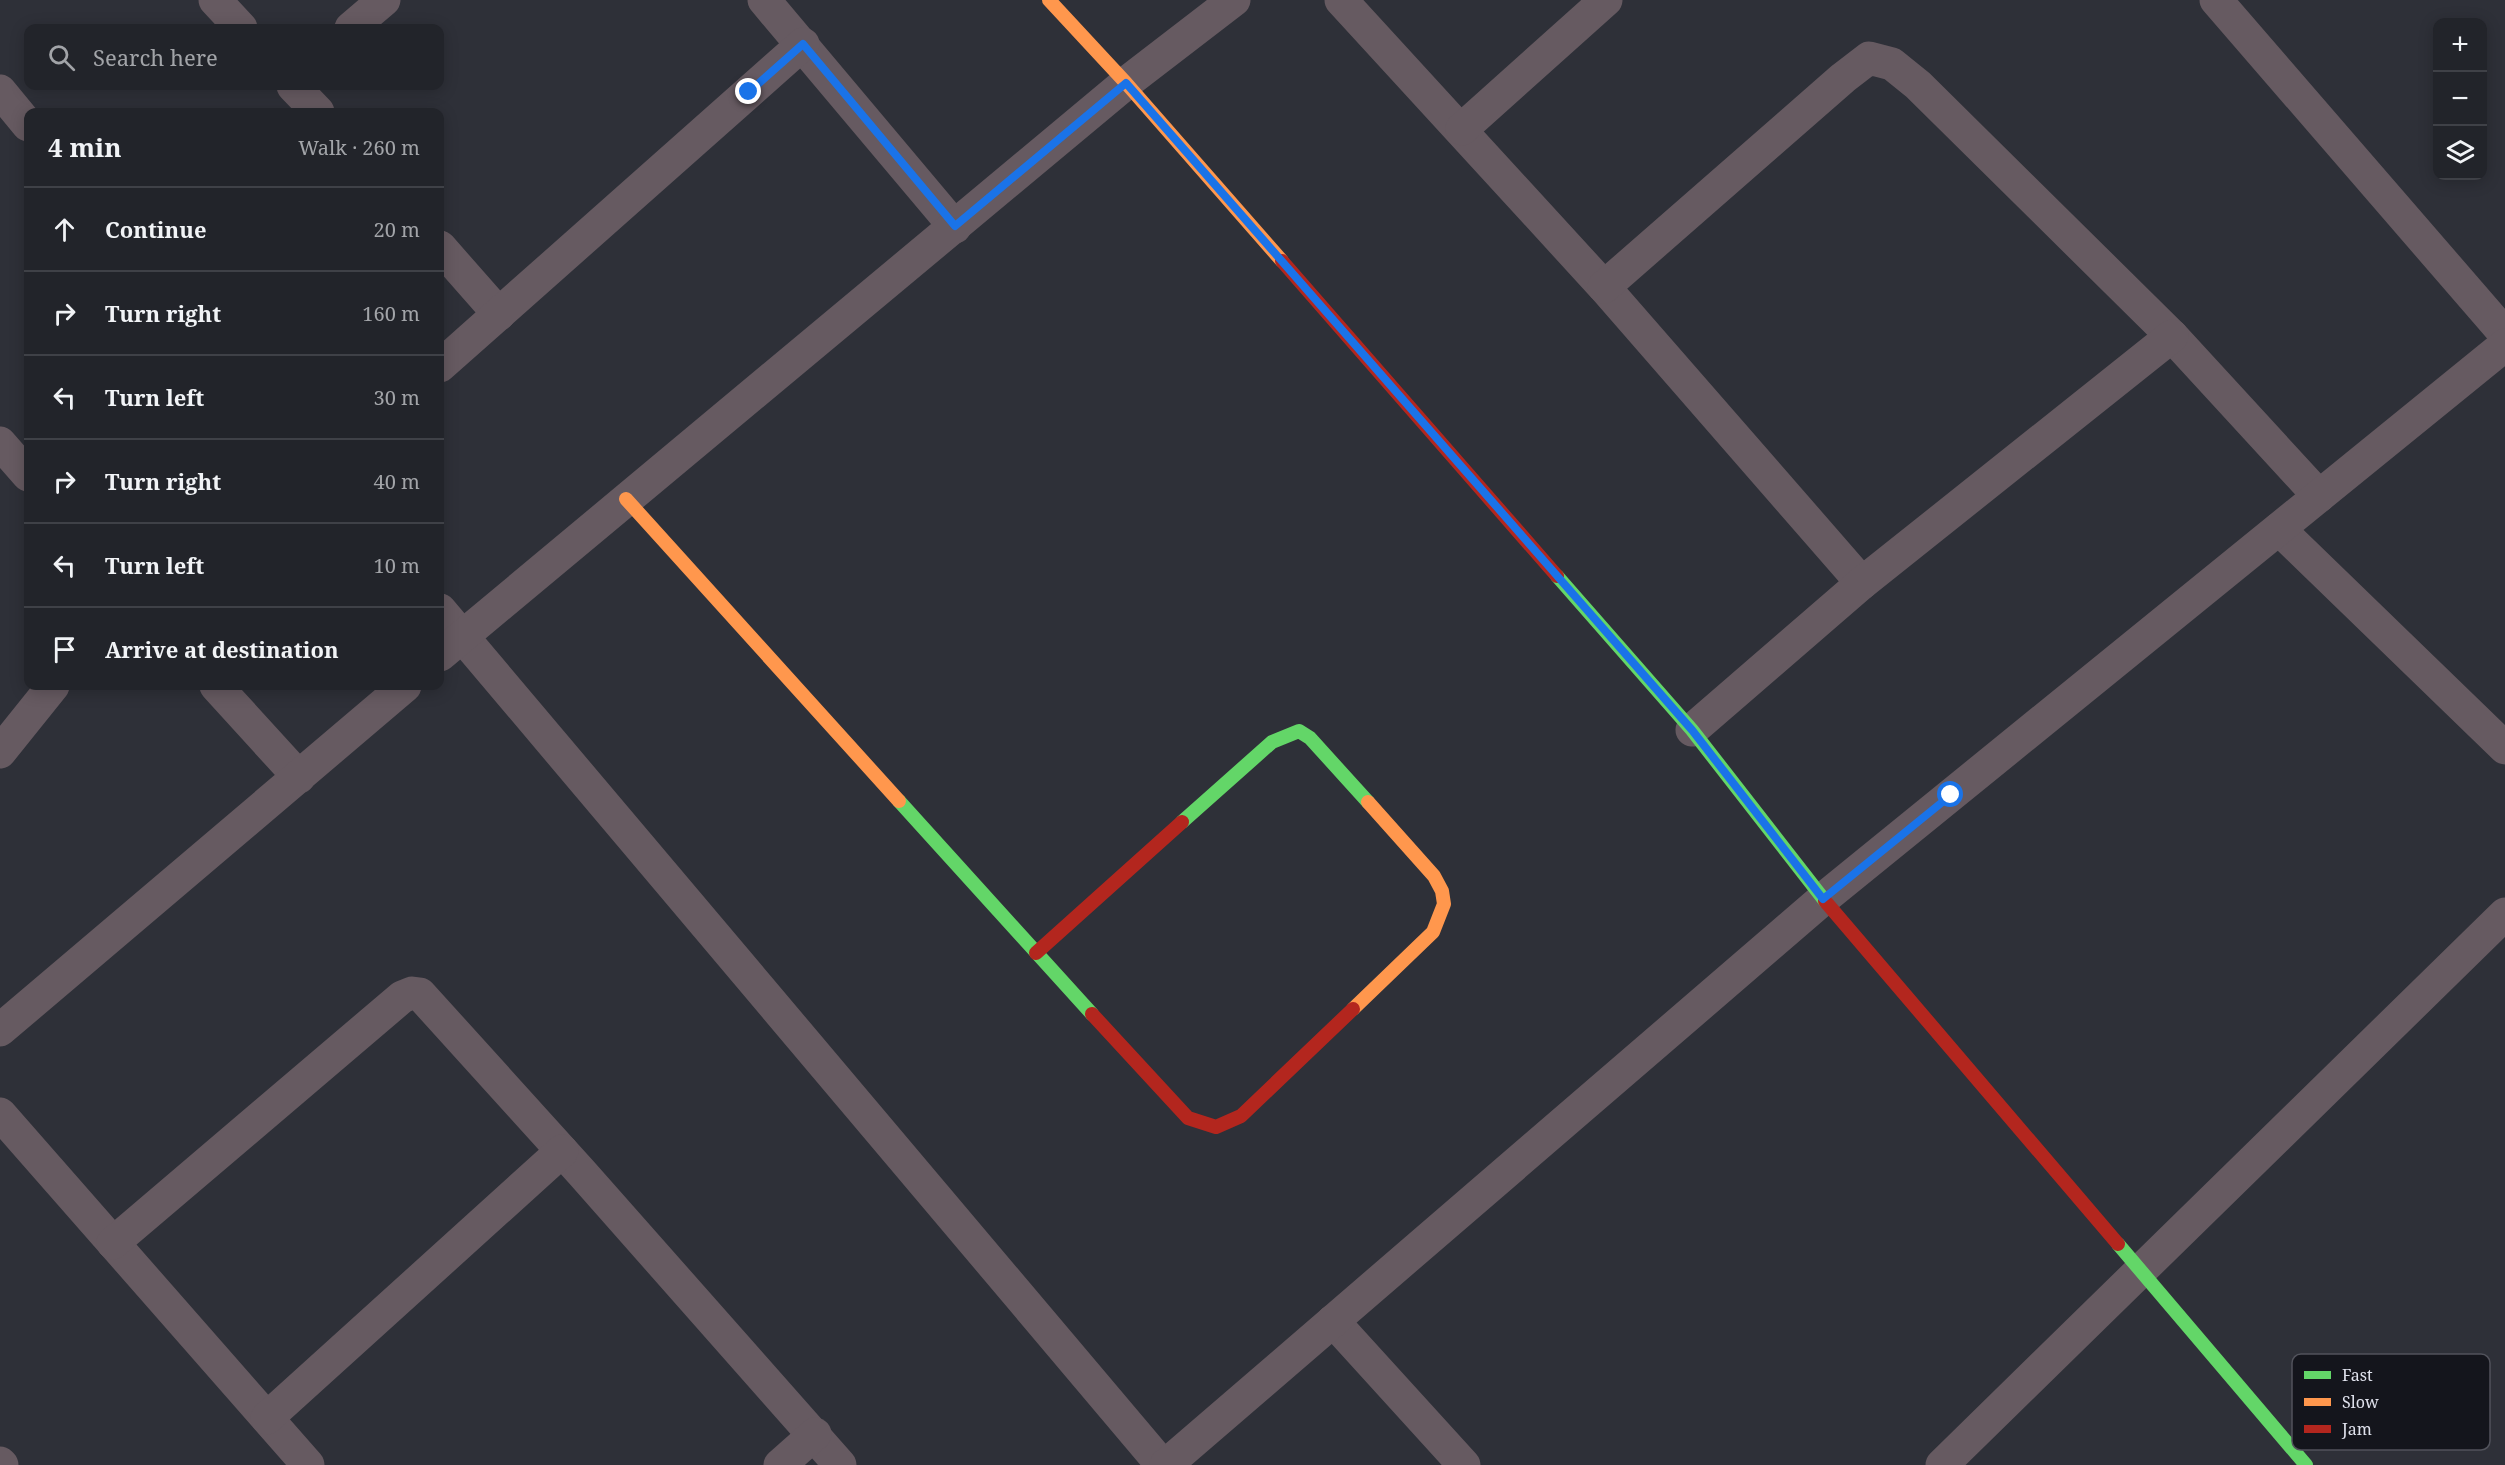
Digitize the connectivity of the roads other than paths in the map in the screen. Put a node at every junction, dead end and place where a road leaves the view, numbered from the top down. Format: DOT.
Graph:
graph roads {
  1 [pos="215,0"];
  2 [pos="384,0"];
  3 [pos="764,0"];
  4 [pos="1049,0"];
  5 [pos="1234,0"];
  6 [pos="1341,0"];
  7 [pos="1606,0"];
  8 [pos="2216,0"];
  9 [pos="237,24"];
  10 [pos="356,24"];
  11 [pos="803,44"];
  12 [pos="1126,83"];
  13 [pos="297,90"];
  14 [pos="0,91"];
  15 [pos="314,108"];
  16 [pos="24,120"];
  17 [pos="1462,129"];
  18 [pos="955,226"];
  19 [pos="444,252"];
  20 [pos="1604,287"];
  21 [pos="499,314"];
  22 [pos="2505,334"];
  23 [pos="2172,336"];
  24 [pos="2505,345"];
  25 [pos="444,362"];
  26 [pos="0,442"];
  27 [pos="24,470"];
  28 [pos="2319,496"];
  29 [pos="626,499"];
  30 [pos="2278,529"];
  31 [pos="1862,583"];
  32 [pos="444,623"];
  33 [pos="451,646"];
  34 [pos="50,690"];
  35 [pos="220,690"];
  36 [pos="400,690"];
  37 [pos="1692,730"];
  38 [pos="2505,748"];
  39 [pos="0,752"];
  40 [pos="299,777"];
  41 [pos="1823,899"];
  42 [pos="2505,914"];
  43 [pos="1036,953"];
  44 [pos="0,1030"];
  45 [pos="0,1114"];
  46 [pos="562,1151"];
  47 [pos="113,1243"];
  48 [pos="2141,1271"];
  49 [pos="1333,1321"];
  50 [pos="267,1418"];
  51 [pos="815,1434"];
  52 [pos="2292,1447"];
  53 [pos="2294,1450"];
  54 [pos="308,1465"];
  55 [pos="780,1465"];
  56 [pos="840,1465"];
  57 [pos="1164,1465"];
  58 [pos="1464,1465"];
  59 [pos="1942,1465"];
  60 [pos="2307,1465"];
  1 -- 9 [label="street"];
  2 -- 10 [label="street"];
  3 -- 11 [label="street"];
  4 -- 12 [label="street"];
  5 -- 12 [label="street"];
  6 -- 17 [label="street"];
  7 -- 17 [label="street"];
  8 -- 22 [label="street"];
  11 -- 18 [label="street"];
  11 -- 21 [label="street"];
  12 -- 18 [label="street"];
  12 -- 37 [label="street"];
  13 -- 15 [label="street"];
  14 -- 16 [label="street"];
  17 -- 20 [label="street"];
  18 -- 29 [label="street"];
  19 -- 21 [label="street"];
  20 -- 23 [label="street"];
  20 -- 31 [label="street"];
  21 -- 25 [label="street"];
  23 -- 28 [label="street"];
  23 -- 31 [label="street"];
  24 -- 28 [label="street"];
  26 -- 27 [label="street"];
  28 -- 30 [label="street"];
  29 -- 33 [label="street"];
  29 -- 43 [label="street"];
  30 -- 38 [label="street"];
  30 -- 41 [label="street"];
  31 -- 37 [label="street"];
  32 -- 33 [label="street"];
  33 -- 57 [label="street"];
  34 -- 39 [label="street"];
  35 -- 40 [label="street"];
  36 -- 40 [label="street"];
  37 -- 41 [label="street"];
  40 -- 44 [label="street"];
  41 -- 48 [label="street"];
  41 -- 49 [label="street"];
  42 -- 48 [label="street"];
  43 -- 43 [label="street"];
  45 -- 47 [label="street"];
  46 -- 47 [label="street"];
  46 -- 50 [label="street"];
  46 -- 51 [label="street"];
  47 -- 50 [label="street"];
  48 -- 52 [label="street"];
  48 -- 59 [label="street"];
  49 -- 57 [label="street"];
  49 -- 58 [label="street"];
  50 -- 54 [label="street"];
  51 -- 55 [label="street"];
  51 -- 56 [label="street"];
  53 -- 60 [label="street"];
}
